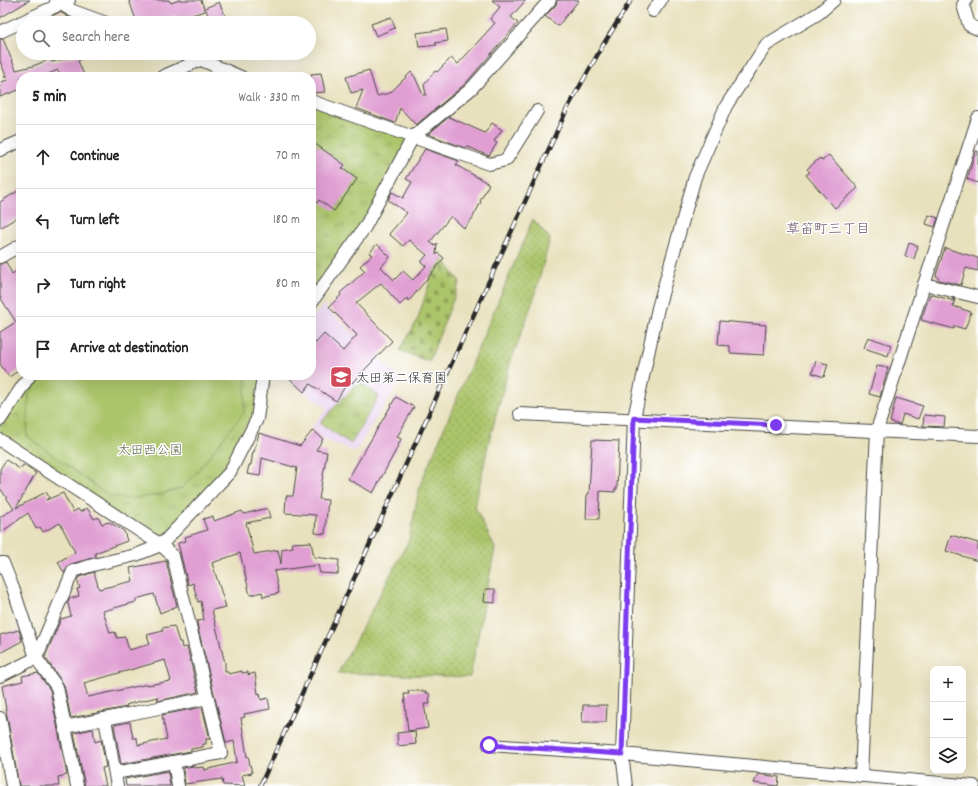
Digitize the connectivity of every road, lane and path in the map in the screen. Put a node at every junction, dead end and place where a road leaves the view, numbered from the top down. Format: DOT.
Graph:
graph roads {
  1 [pos="550,0"];
  2 [pos="661,0"];
  3 [pos="834,0"];
  4 [pos="966,0"];
  5 [pos="61,1"];
  6 [pos="653,11"];
  7 [pos="31,16"];
  8 [pos="92,16"];
  9 [pos="16,24"];
  10 [pos="978,29"];
  11 [pos="0,32"];
  12 [pos="200,60"];
  13 [pos="204,60"];
  14 [pos="173,72"];
  15 [pos="227,72"];
  16 [pos="316,103"];
  17 [pos="537,111"];
  18 [pos="978,118"];
  19 [pos="413,137"];
  20 [pos="16,142"];
  21 [pos="0,150"];
  22 [pos="16,248"];
  23 [pos="0,257"];
  24 [pos="924,284"];
  25 [pos="316,296"];
  26 [pos="978,297"];
  27 [pos="27,380"];
  28 [pos="262,380"];
  29 [pos="520,414"];
  30 [pos="634,418"];
  31 [pos="0,420"];
  32 [pos="876,430"];
  33 [pos="978,436"];
  34 [pos="0,440"];
  35 [pos="161,545"];
  36 [pos="0,563"];
  37 [pos="36,658"];
  38 [pos="0,676"];
  39 [pos="208,698"];
  40 [pos="0,718"];
  41 [pos="105,719"];
  42 [pos="65,727"];
  43 [pos="489,745"];
  44 [pos="622,754"];
  45 [pos="174,762"];
  46 [pos="115,773"];
  47 [pos="861,776"];
  48 [pos="969,785"];
  49 [pos="12,786"];
  50 [pos="77,786"];
  51 [pos="117,786"];
  52 [pos="178,786"];
  53 [pos="626,786"];
  1 -- 19 [label="street"];
  2 -- 6 [label="street"];
  3 -- 30 [label="street"];
  4 -- 10 [label="street"];
  5 -- 7 [label="street"];
  5 -- 8 [label="street"];
  9 -- 11 [label="street"];
  12 -- 14 [label="street"];
  13 -- 15 [label="street"];
  16 -- 19 [label="street"];
  17 -- 19 [label="street"];
  18 -- 24 [label="street"];
  19 -- 25 [label="street"];
  20 -- 21 [label="street"];
  22 -- 23 [label="street"];
  24 -- 26 [label="street"];
  24 -- 32 [label="street"];
  27 -- 31 [label="street"];
  28 -- 35 [label="street"];
  29 -- 30 [label="street"];
  30 -- 32 [label="street"];
  30 -- 44 [label="street"];
  32 -- 33 [label="street"];
  32 -- 47 [label="street"];
  34 -- 35 [label="street"];
  35 -- 37 [label="street"];
  35 -- 39 [label="street"];
  36 -- 37 [label="street"];
  37 -- 38 [label="street"];
  37 -- 42 [label="street"];
  39 -- 41 [label="street"];
  39 -- 45 [label="street"];
  40 -- 49 [label="street"];
  41 -- 42 [label="street"];
  41 -- 46 [label="street"];
  42 -- 50 [label="street"];
  43 -- 44 [label="street"];
  44 -- 47 [label="street"];
  44 -- 53 [label="street"];
  45 -- 46 [label="street"];
  45 -- 52 [label="street"];
  46 -- 51 [label="street"];
  47 -- 48 [label="street"];
}
